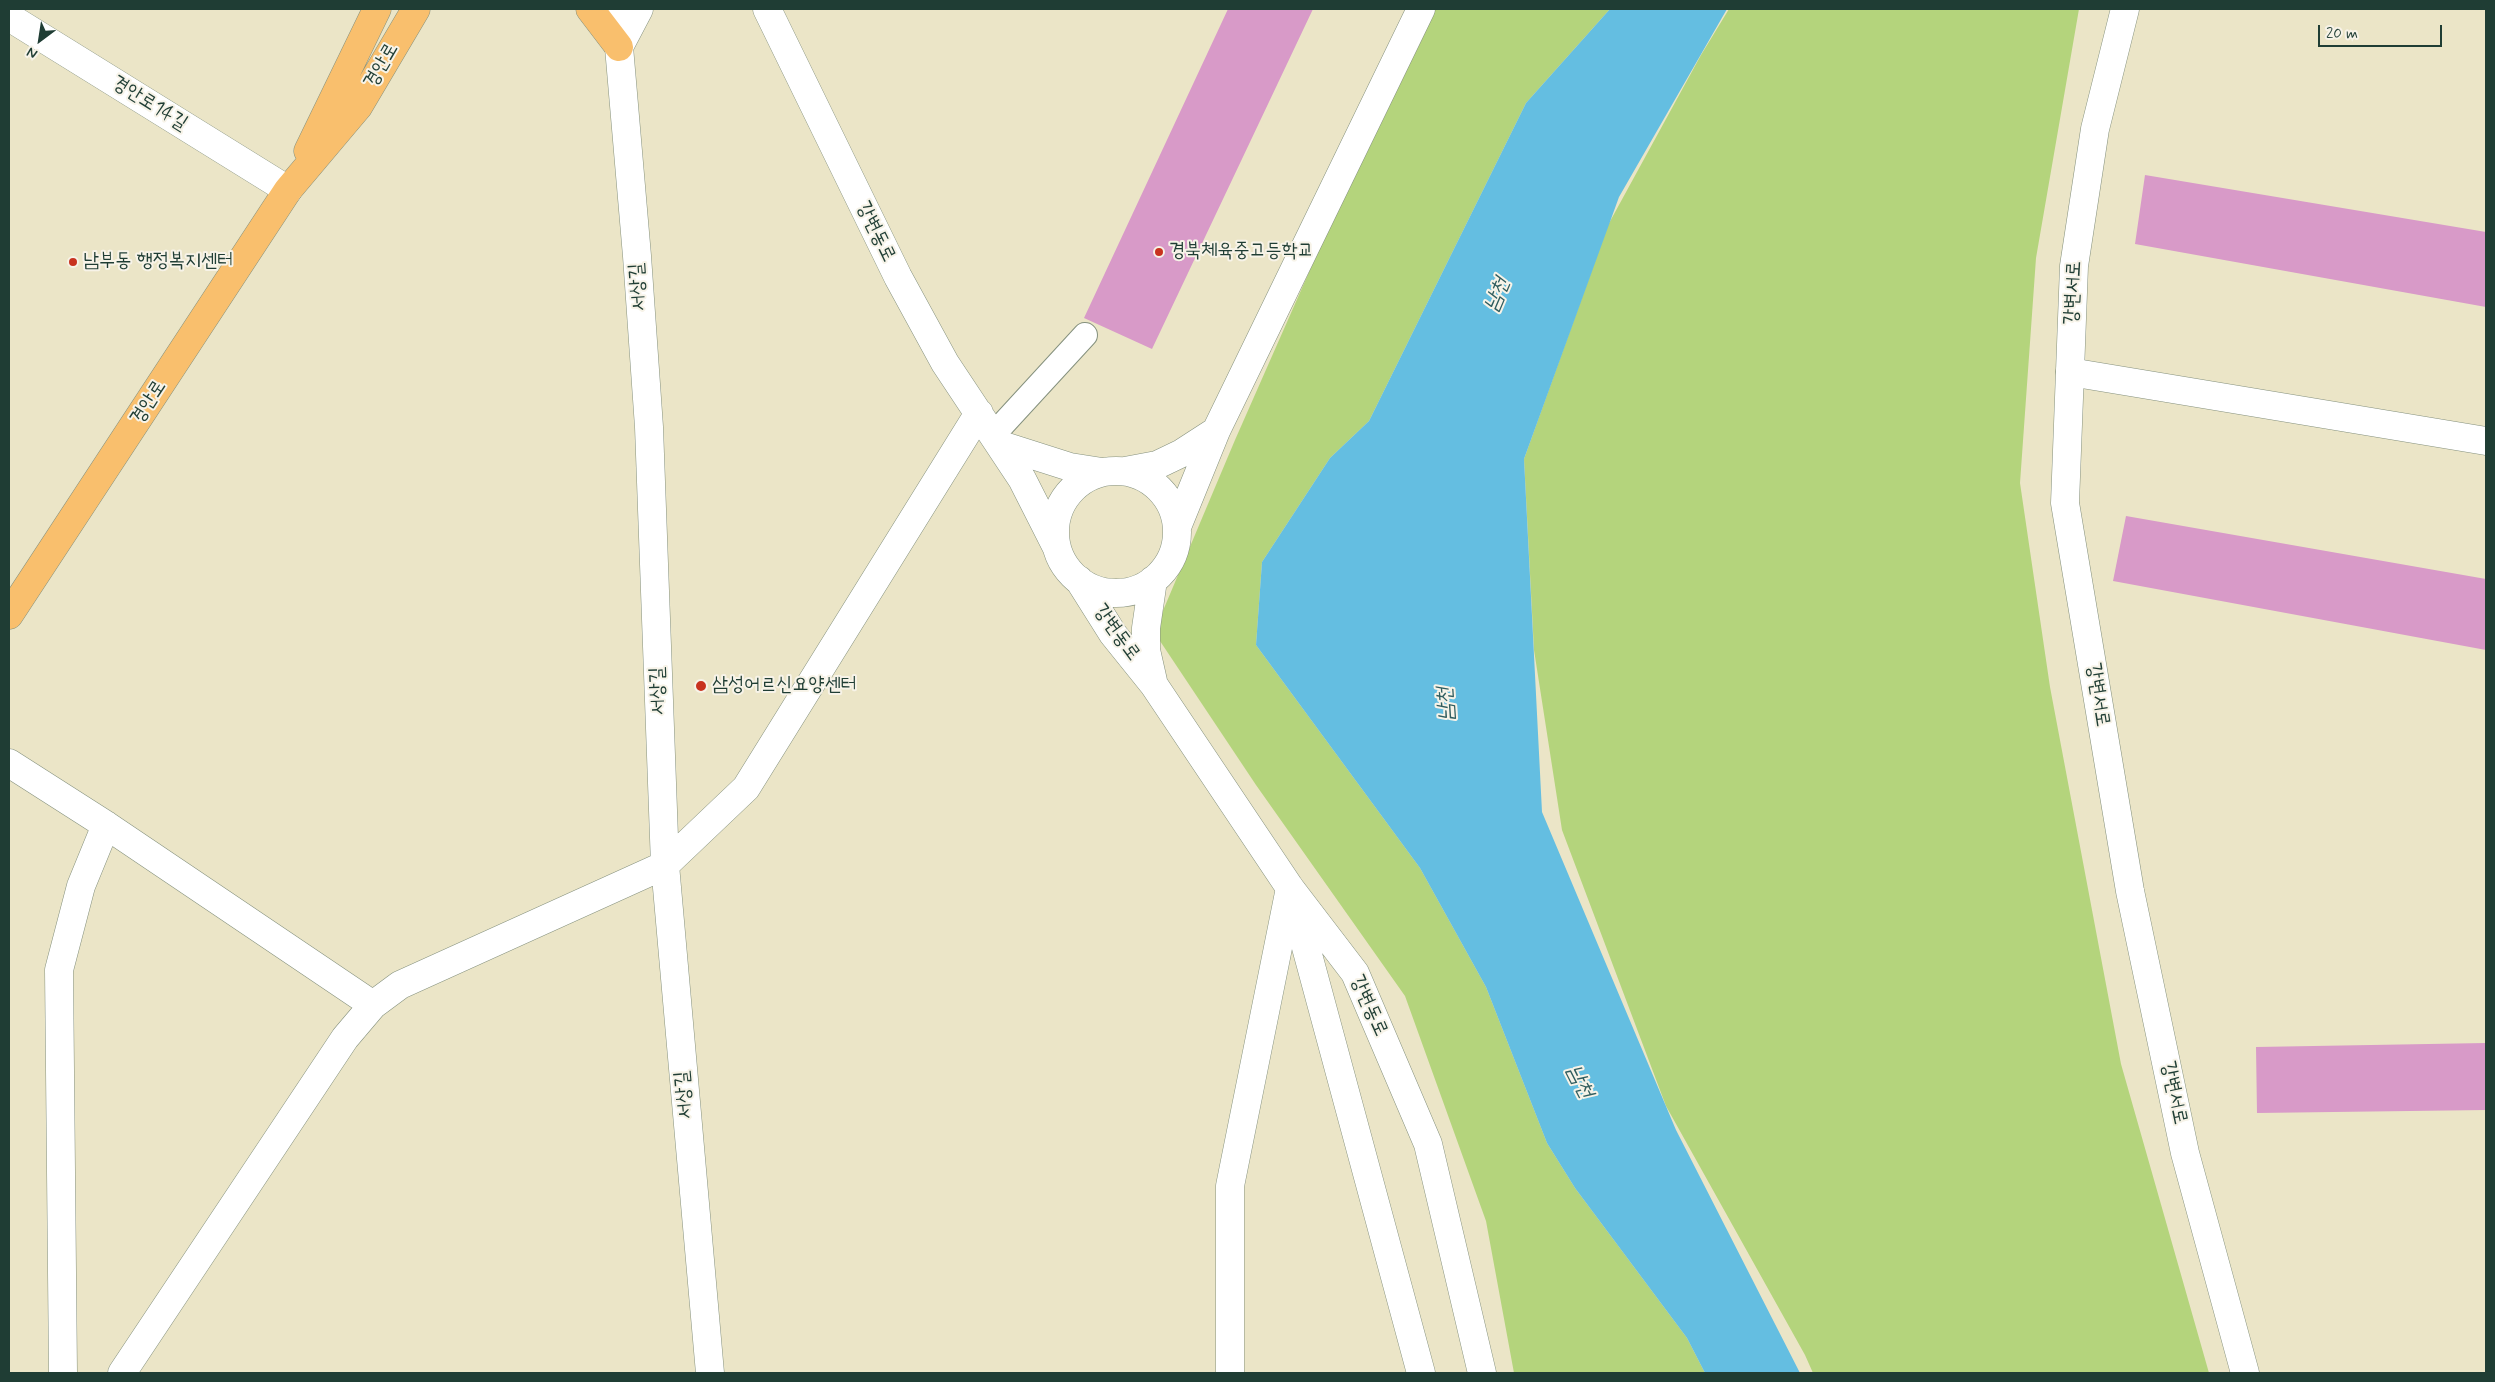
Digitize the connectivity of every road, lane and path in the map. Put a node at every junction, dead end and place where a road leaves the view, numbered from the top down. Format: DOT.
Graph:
graph roads {
  1 [pos="377,9"];
  2 [pos="416,9"];
  3 [pos="590,9"];
  4 [pos="613,9"];
  5 [pos="639,9"];
  6 [pos="767,9"];
  7 [pos="1421,9"];
  8 [pos="2125,9"];
  9 [pos="9,17"];
  10 [pos="619,46"];
  11 [pos="288,190"];
  12 [pos="1085,335"];
  13 [pos="2070,372"];
  14 [pos="991,431"];
  15 [pos="1216,431"];
  16 [pos="2486,441"];
  17 [pos="1114,472"];
  18 [pos="1177,527"];
  19 [pos="1057,548"];
  20 [pos="1079,580"];
  21 [pos="1153,580"];
  22 [pos="9,615"];
  23 [pos="1154,685"];
  24 [pos="9,763"];
  25 [pos="106,825"];
  26 [pos="665,864"];
  27 [pos="1290,888"];
  28 [pos="373,1005"];
  29 [pos="64,1373"];
  30 [pos="122,1373"];
  31 [pos="710,1373"];
  32 [pos="1230,1373"];
  33 [pos="1421,1373"];
  34 [pos="1482,1373"];
  35 [pos="2245,1373"];
  1 -- 11 [label="main road, 경안로"];
  2 -- 11 [label="main road, 경안로"];
  3 -- 10 [label="main road"];
  4 -- 10 [label="street, 서상길"];
  5 -- 10 [label="street"];
  6 -- 14 [label="street, 강변동로"];
  7 -- 15 [label="street"];
  8 -- 13 [label="street, 강변서로"];
  9 -- 11 [label="street, 경안로14길"];
  10 -- 26 [label="street, 서상길"];
  11 -- 22 [label="main road, 경안로"];
  12 -- 14 [label="lane"];
  13 -- 16 [label="street"];
  13 -- 35 [label="street, 강변서로"];
  14 -- 17 [label="street, 강변동로"];
  14 -- 19 [label="street, 강변동로"];
  14 -- 26 [label="street"];
  15 -- 17 [label="street"];
  15 -- 18 [label="street"];
  17 -- 18 [label="street, 강변동로"];
  17 -- 19 [label="street, 강변동로"];
  18 -- 21 [label="street, 강변동로"];
  19 -- 20 [label="street, 강변동로"];
  20 -- 21 [label="street, 강변동로"];
  20 -- 23 [label="street, 강변동로"];
  21 -- 23 [label="street, 강변동로"];
  23 -- 27 [label="street, 강변동로"];
  24 -- 25 [label="street"];
  25 -- 28 [label="street"];
  25 -- 29 [label="street"];
  26 -- 28 [label="street"];
  26 -- 31 [label="street, 서상길"];
  27 -- 32 [label="street"];
  27 -- 33 [label="street"];
  27 -- 34 [label="street, 강변동로"];
  28 -- 30 [label="street"];
}
